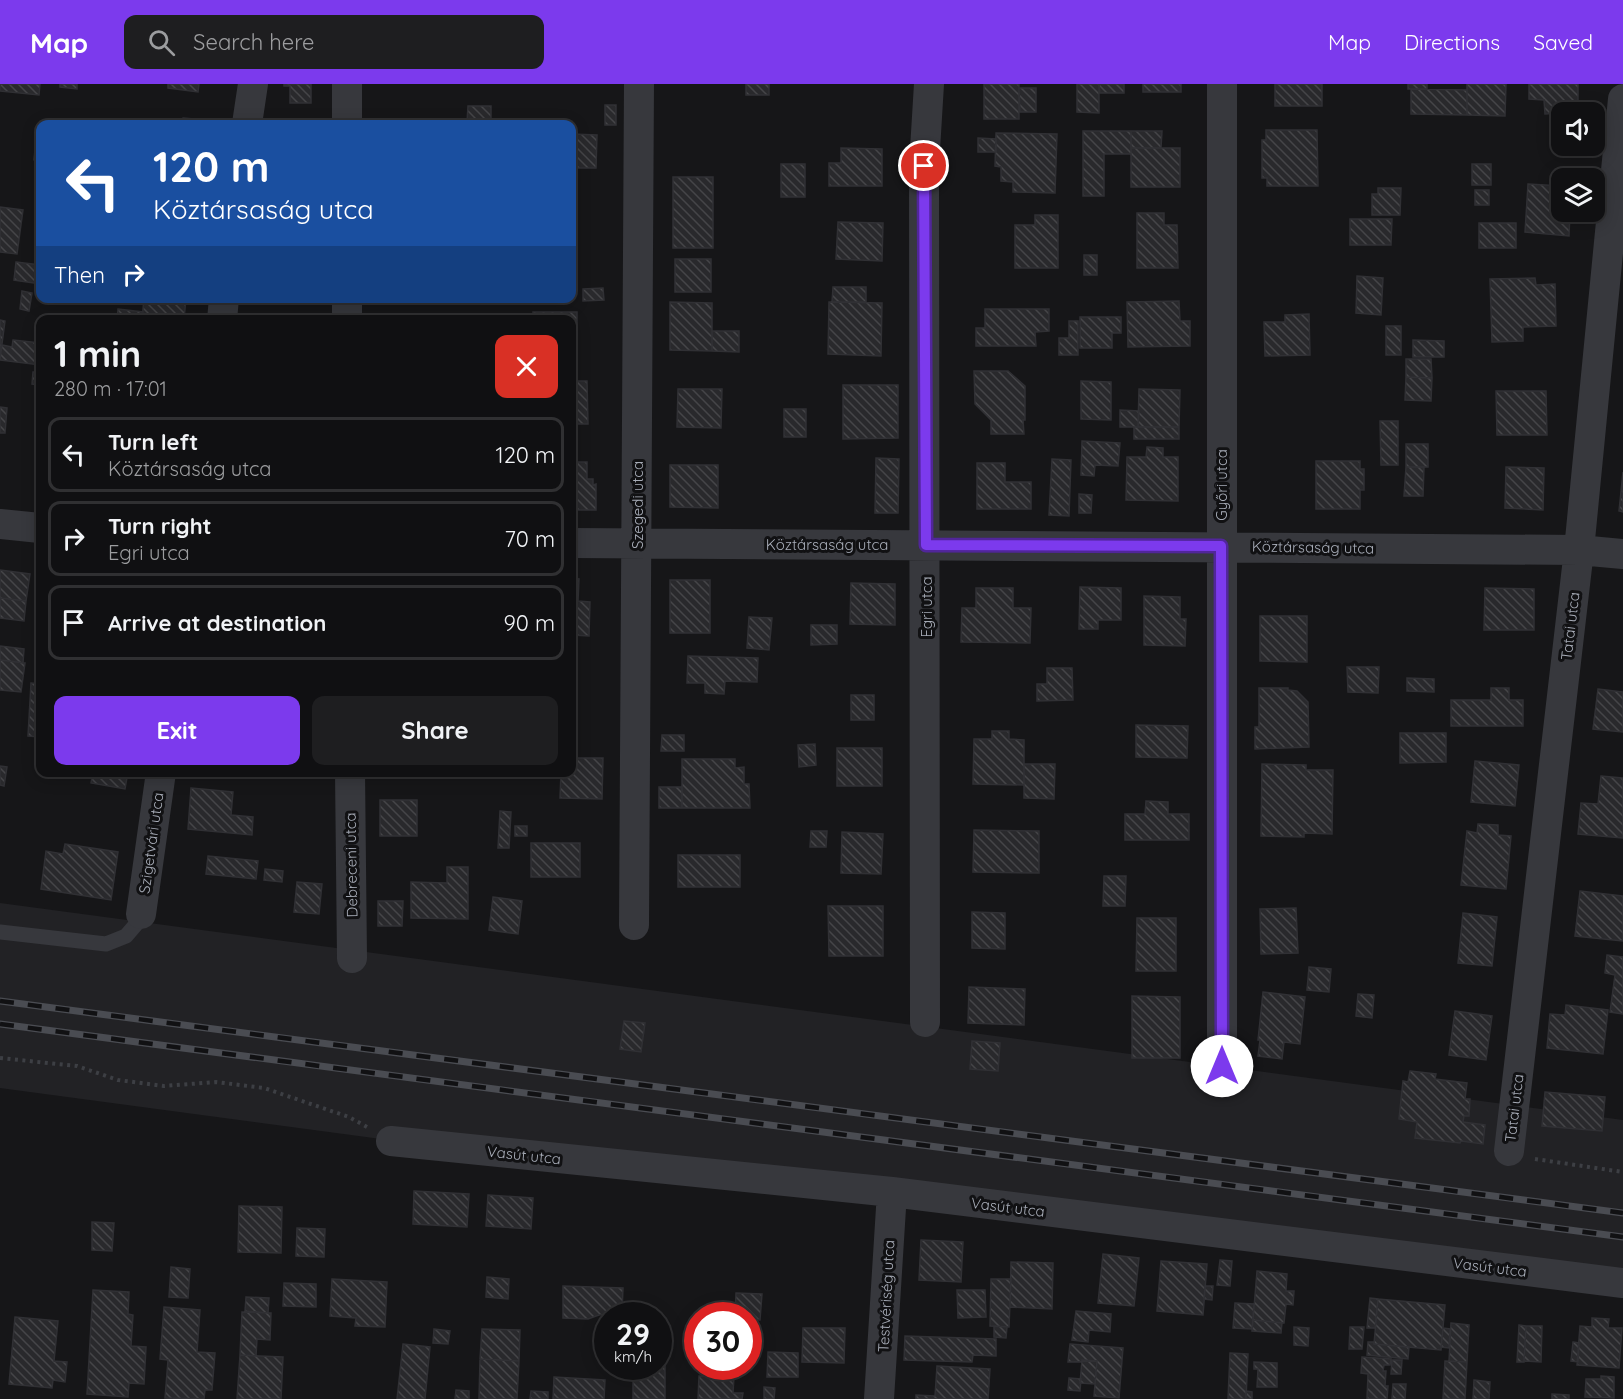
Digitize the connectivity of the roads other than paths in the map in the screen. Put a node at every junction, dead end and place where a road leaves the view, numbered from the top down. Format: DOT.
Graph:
graph roads {
  1 [pos="253,84"];
  2 [pos="347,84"];
  3 [pos="639,84"];
  4 [pos="929,84"];
  5 [pos="1222,84"];
  6 [pos="1623,99"];
  7 [pos="248,120"];
  8 [pos="347,120"];
  9 [pos="0,524"];
  10 [pos="36,528"];
  11 [pos="576,543"];
  12 [pos="637,543"];
  13 [pos="926,545"];
  14 [pos="1221,546"];
  15 [pos="1579,550"];
  16 [pos="1623,554"];
  17 [pos="159,777"];
  18 [pos="350,777"];
  19 [pos="141,914"];
  20 [pos="634,925"];
  21 [pos="0,932"];
  22 [pos="352,958"];
  23 [pos="925,1022"];
  24 [pos="1222,1066"];
  25 [pos="391,1141"];
  26 [pos="1509,1147"];
  27 [pos="892,1192"];
  28 [pos="1623,1283"];
  29 [pos="879,1399"];
  1 -- 7 [label="street"];
  2 -- 8 [label="street"];
  3 -- 12 [label="street, Szegedi utca"];
  4 -- 13 [label="street, Egri utca"];
  5 -- 14 [label="street, Győri utca"];
  6 -- 15 [label="street, Tatai utca"];
  9 -- 10 [label="street"];
  11 -- 12 [label="street, Köztársaság utca"];
  12 -- 13 [label="street, Köztársaság utca"];
  12 -- 20 [label="street, Szegedi utca"];
  13 -- 14 [label="street, Köztársaság utca"];
  13 -- 23 [label="street, Egri utca"];
  14 -- 15 [label="street, Köztársaság utca"];
  14 -- 24 [label="street, Győri utca"];
  15 -- 16 [label="street, Köztársaság utca"];
  15 -- 26 [label="street, Tatai utca"];
  17 -- 19 [label="street, Szigetvári utca"];
  18 -- 22 [label="street, Debreceni utca"];
  19 -- 21 [label="lane"];
  25 -- 27 [label="street, Vasút utca"];
  27 -- 28 [label="street, Vasút utca"];
  27 -- 29 [label="street, Testvériség utca"];
}
